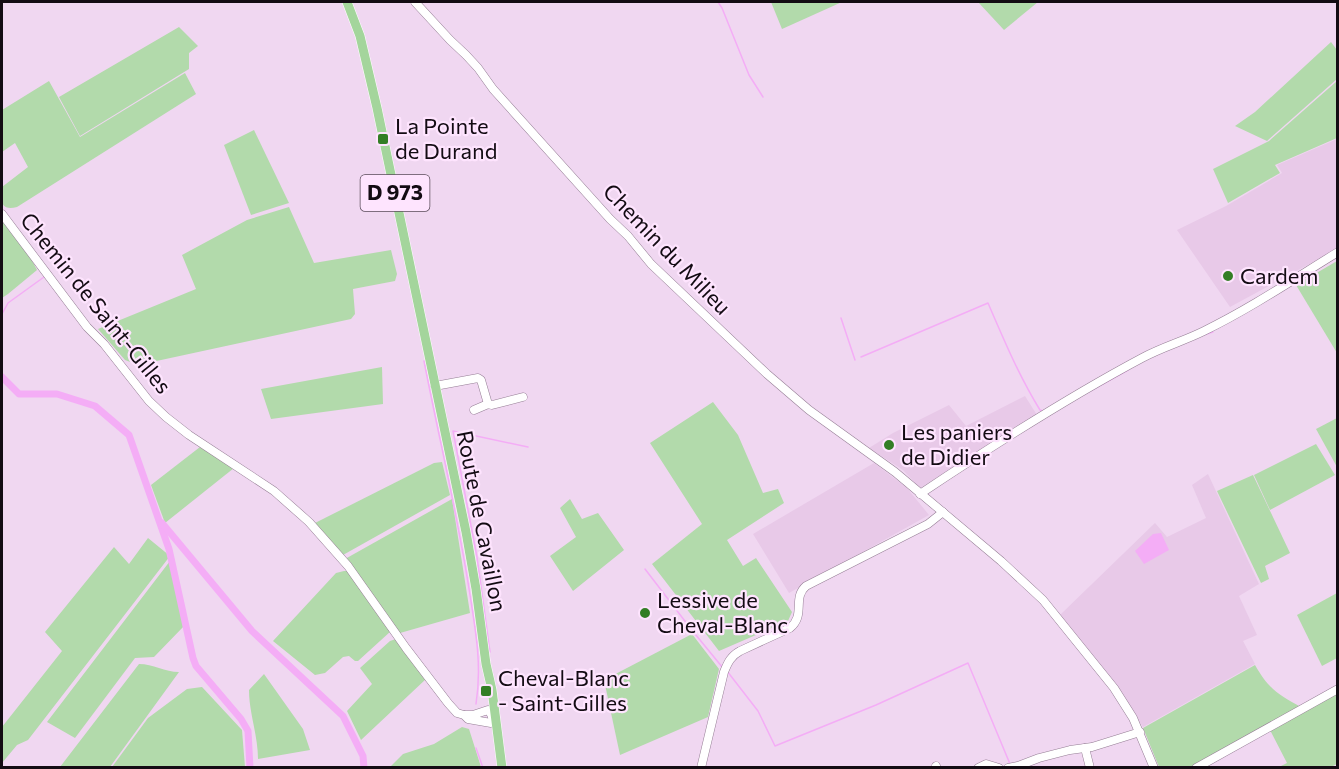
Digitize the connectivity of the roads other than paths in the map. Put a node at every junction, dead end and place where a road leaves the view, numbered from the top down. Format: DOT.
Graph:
graph roads {
  1 [pos="347,2"];
  2 [pos="415,2"];
  3 [pos="2,214"];
  4 [pos="1338,252"];
  5 [pos="435,386"];
  6 [pos="524,397"];
  7 [pos="488,404"];
  8 [pos="474,410"];
  9 [pos="920,494"];
  10 [pos="942,512"];
  11 [pos="1338,689"];
  12 [pos="491,710"];
  13 [pos="464,715"];
  14 [pos="492,723"];
  15 [pos="1140,732"];
  16 [pos="1085,748"];
  17 [pos="500,753"];
  18 [pos="1029,765"];
  19 [pos="501,768"];
  20 [pos="701,768"];
  21 [pos="978,768"];
  22 [pos="999,768"];
  23 [pos="1008,768"];
  24 [pos="1090,768"];
  25 [pos="1154,768"];
  26 [pos="1196,768"];
  1 -- 5 [label="main road, D 973"];
  2 -- 9 [label="street, Chemin du Milieu"];
  3 -- 13 [label="street, Chemin de Saint-Gilles"];
  4 -- 9 [label="street"];
  5 -- 7 [label="street"];
  5 -- 12 [label="main road, Route de Cavaillon / D 973"];
  6 -- 7 [label="street"];
  7 -- 8 [label="street"];
  9 -- 10 [label="street, Chemin du Milieu"];
  10 -- 15 [label="street, Chemin du Milieu"];
  10 -- 20 [label="street"];
  11 -- 26 [label="street"];
  12 -- 13 [label="street"];
  12 -- 14 [label="main road, Route de Cavaillon / D 973"];
  12 -- 17 [label="main road, Route de Cavaillon / D 973"];
  13 -- 14 [label="street"];
  14 -- 17 [label="street"];
  14 -- 19 [label="main road, Route de Cavaillon / D 973"];
  15 -- 16 [label="street"];
  15 -- 25 [label="street, Chemin du Milieu"];
  16 -- 18 [label="street"];
  16 -- 24 [label="street"];
  17 -- 19 [label="main road, Route de Cavaillon / D 973"];
  18 -- 23 [label="street"];
  21 -- 22 [label="street"];
}
